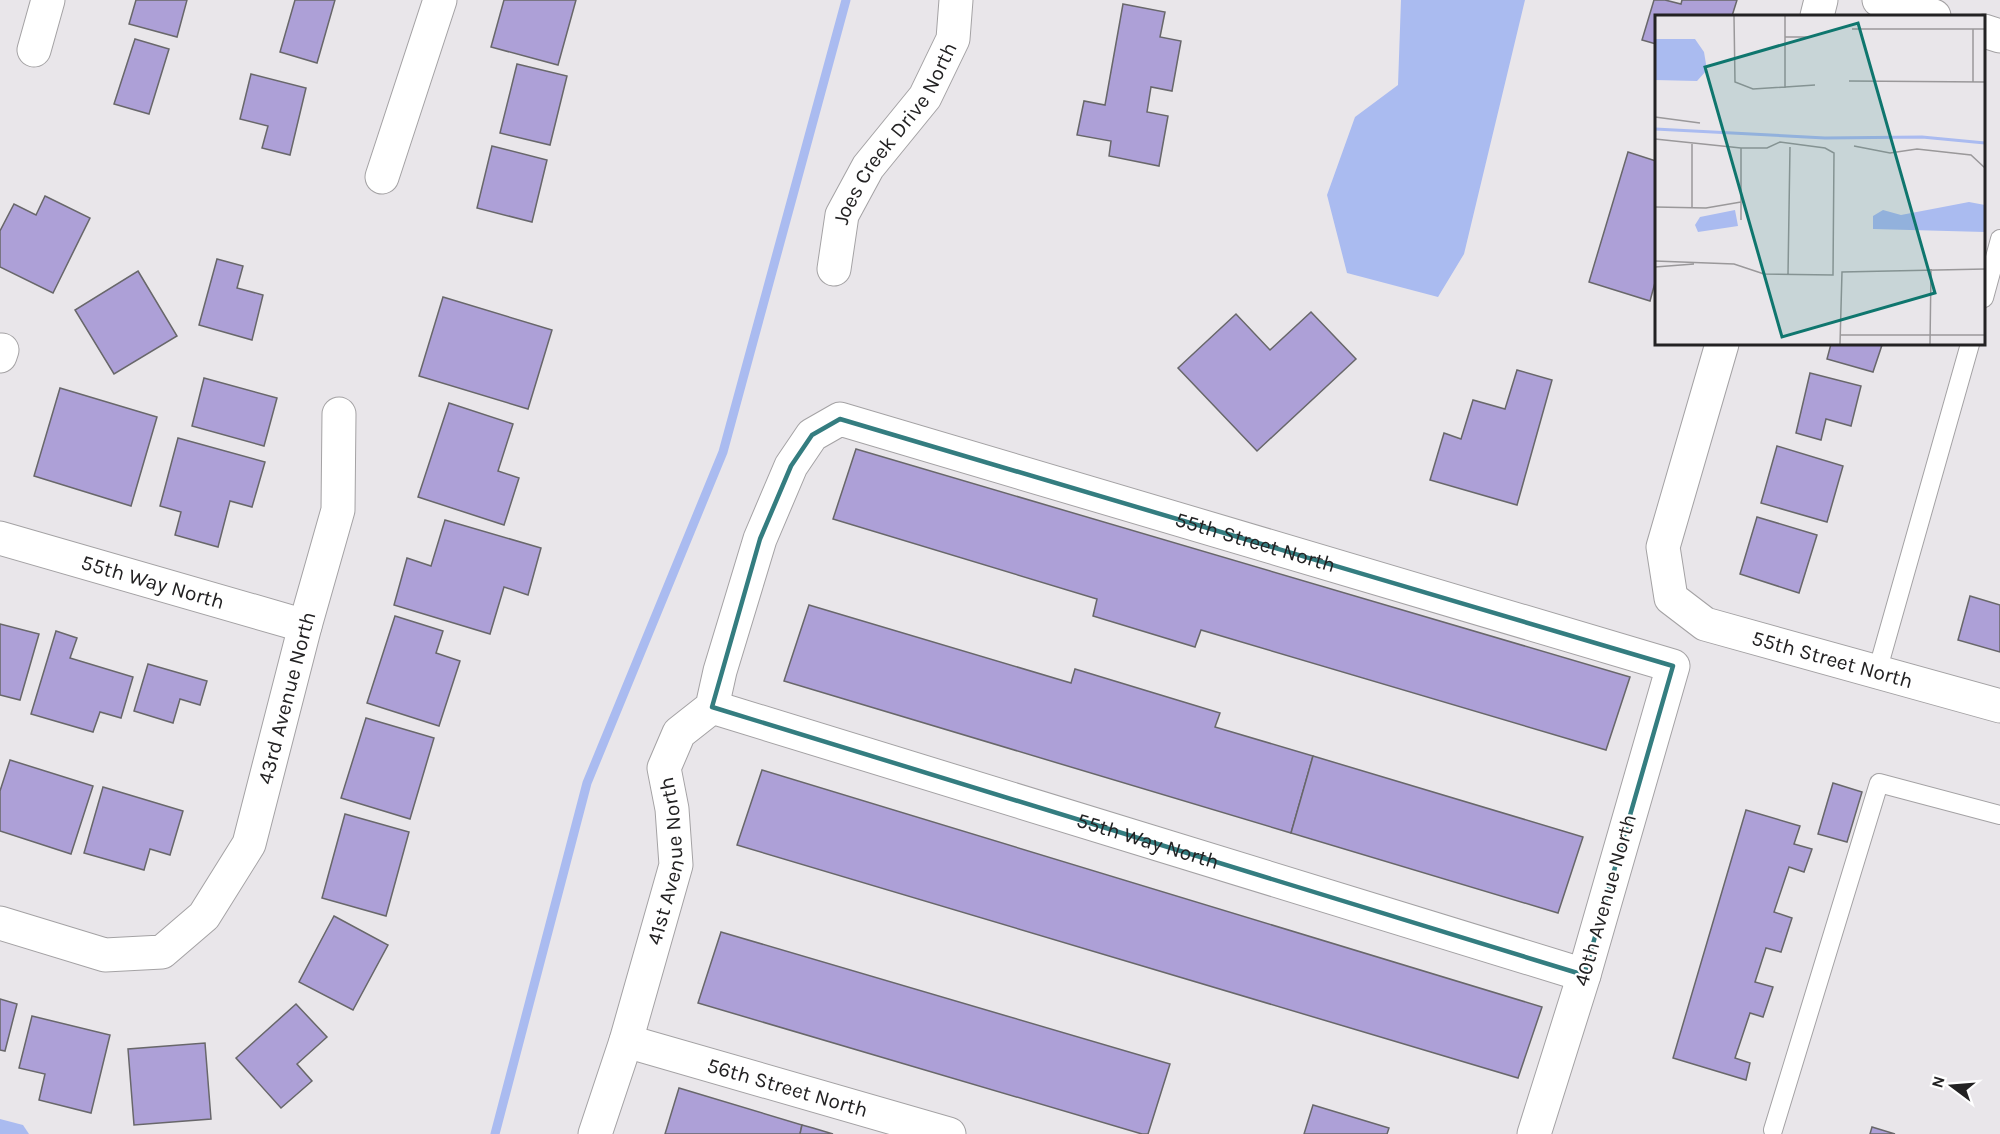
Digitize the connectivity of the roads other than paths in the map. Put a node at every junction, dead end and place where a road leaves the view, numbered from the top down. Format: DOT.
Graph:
graph roads {
  1 [pos="48,0"];
  2 [pos="440,0"];
  3 [pos="956,0"];
  4 [pos="1821,0"];
  5 [pos="1879,0"];
  6 [pos="1817,15"];
  7 [pos="1931,15"];
  8 [pos="1985,32"];
  9 [pos="2000,36"];
  10 [pos="34,50"];
  11 [pos="382,177"];
  12 [pos="2000,240"];
  13 [pos="834,268"];
  14 [pos="1985,291"];
  15 [pos="1722,345"];
  16 [pos="1970,345"];
  17 [pos="339,414"];
  18 [pos="0,537"];
  19 [pos="305,626"];
  20 [pos="1673,666"];
  21 [pos="1877,672"];
  22 [pos="2000,706"];
  23 [pos="712,707"];
  24 [pos="2000,815"];
  25 [pos="0,923"];
  26 [pos="1584,975"];
  27 [pos="626,1041"];
  28 [pos="1773,1130"];
  29 [pos="595,1134"];
  30 [pos="949,1134"];
  31 [pos="1534,1134"];
  1 -- 10 [label="street"];
  2 -- 11 [label="street"];
  3 -- 13 [label="street, Joes Creek Drive North"];
  4 -- 6 [label="street"];
  5 -- 7 [label="street"];
  8 -- 9 [label="street"];
  12 -- 14 [label="lane"];
  15 -- 21 [label="street, 55th Street North"];
  16 -- 21 [label="lane"];
  17 -- 19 [label="street, 43rd Avenue North"];
  18 -- 19 [label="street, 55th Way North"];
  19 -- 25 [label="street, 43rd Avenue North"];
  20 -- 23 [label="street, 55th Street North"];
  20 -- 26 [label="street, 40th Avenue North"];
  21 -- 22 [label="street, 55th Street North"];
  23 -- 26 [label="street, 55th Way North"];
  23 -- 27 [label="street, 41st Avenue North"];
  24 -- 28 [label="lane"];
  26 -- 31 [label="street, 40th Avenue North"];
  27 -- 29 [label="street, 41st Avenue North"];
  27 -- 30 [label="street, 56th Street North"];
}
